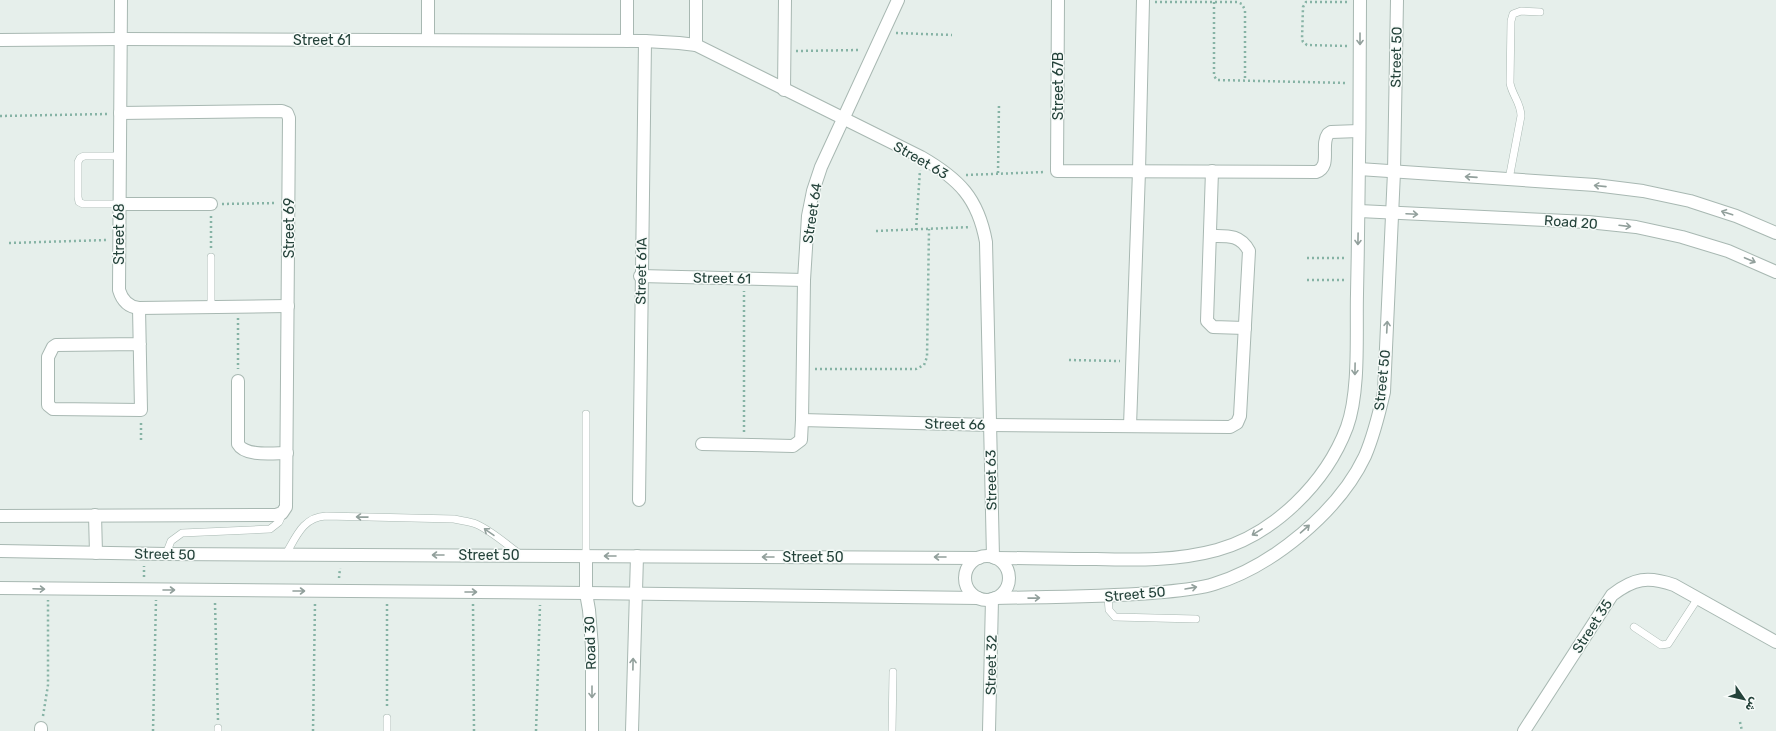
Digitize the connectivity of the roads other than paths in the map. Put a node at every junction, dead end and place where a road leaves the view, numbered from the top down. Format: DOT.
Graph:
graph roads {
  1 [pos="121,0"];
  2 [pos="428,0"];
  3 [pos="627,0"];
  4 [pos="696,0"];
  5 [pos="785,0"];
  6 [pos="898,0"];
  7 [pos="1058,0"];
  8 [pos="1397,0"];
  9 [pos="1143,1"];
  10 [pos="1360,1"];
  11 [pos="1540,12"];
  12 [pos="121,39"];
  13 [pos="0,40"];
  14 [pos="428,40"];
  15 [pos="627,41"];
  16 [pos="645,41"];
  17 [pos="696,45"];
  18 [pos="784,90"];
  19 [pos="120,113"];
  20 [pos="843,119"];
  21 [pos="1359,131"];
  22 [pos="120,156"];
  23 [pos="1359,169"];
  24 [pos="1139,171"];
  25 [pos="1212,171"];
  26 [pos="1394,172"];
  27 [pos="1509,180"];
  28 [pos="120,204"];
  29 [pos="211,204"];
  30 [pos="1359,211"];
  31 [pos="1392,213"];
  32 [pos="1776,233"];
  33 [pos="1210,236"];
  34 [pos="211,257"];
  35 [pos="1776,272"];
  36 [pos="640,276"];
  37 [pos="804,280"];
  38 [pos="288,306"];
  39 [pos="211,307"];
  40 [pos="139,308"];
  41 [pos="1245,328"];
  42 [pos="140,344"];
  43 [pos="238,381"];
  44 [pos="586,414"];
  45 [pos="802,420"];
  46 [pos="990,424"];
  47 [pos="1130,426"];
  48 [pos="702,444"];
  49 [pos="287,453"];
  50 [pos="639,500"];
  51 [pos="285,510"];
  52 [pos="94,515"];
  53 [pos="0,516"];
  54 [pos="0,551"];
  55 [pos="96,553"];
  56 [pos="166,554"];
  57 [pos="286,554"];
  58 [pos="521,556"];
  59 [pos="586,556"];
  60 [pos="637,556"];
  61 [pos="994,557"];
  62 [pos="979,558"];
  63 [pos="0,588"];
  64 [pos="586,593"];
  65 [pos="637,593"];
  66 [pos="1108,597"];
  67 [pos="978,598"];
  68 [pos="1698,598"];
  69 [pos="993,599"];
  70 [pos="1196,619"];
  71 [pos="1634,627"];
  72 [pos="1776,642"];
  73 [pos="893,672"];
  74 [pos="387,718"];
  75 [pos="387,731"];
  76 [pos="592,731"];
  77 [pos="632,731"];
  78 [pos="892,731"];
  79 [pos="989,731"];
  80 [pos="1524,731"];
  1 -- 12 [label="street, Street 68"];
  2 -- 14 [label="street"];
  3 -- 15 [label="street"];
  4 -- 17 [label="street"];
  5 -- 18 [label="street"];
  6 -- 20 [label="street, Street 64"];
  7 -- 24 [label="street, Street 67B"];
  8 -- 26 [label="street, Street 50"];
  9 -- 24 [label="street"];
  10 -- 21 [label="street, Street 50, one-way"];
  11 -- 27 [label="lane"];
  12 -- 13 [label="street, Street 61"];
  12 -- 14 [label="street, Street 61"];
  12 -- 19 [label="street, Street 68"];
  14 -- 15 [label="street, Street 61"];
  15 -- 16 [label="street, Street 61"];
  16 -- 17 [label="street, Street 63"];
  16 -- 36 [label="street, Street 61A"];
  17 -- 18 [label="street, Street 63"];
  18 -- 20 [label="street, Street 63"];
  19 -- 22 [label="street, Street 68"];
  19 -- 38 [label="street, Street 69"];
  20 -- 37 [label="street, Street 64"];
  20 -- 46 [label="street, Street 63"];
  21 -- 23 [label="street, Street 50"];
  21 -- 25 [label="street"];
  22 -- 28 [label="street, Street 68"];
  22 -- 28 [label="lane"];
  23 -- 26 [label="street"];
  23 -- 30 [label="street, Street 50"];
  24 -- 25 [label="street"];
  24 -- 47 [label="street"];
  25 -- 33 [label="street"];
  27 -- 26 [label="street, one-way"];
  26 -- 31 [label="street, Street 50"];
  32 -- 27 [label="street, one-way"];
  28 -- 29 [label="street"];
  28 -- 40 [label="street, Street 68"];
  30 -- 31 [label="street, Road 20"];
  30 -- 61 [label="street, Street 50, one-way"];
  31 -- 35 [label="street, Road 20, one-way"];
  66 -- 31 [label="street, Street 50, one-way"];
  33 -- 41 [label="street"];
  33 -- 41 [label="street"];
  34 -- 39 [label="lane"];
  36 -- 37 [label="street, Street 61"];
  36 -- 50 [label="street, Street 61A"];
  37 -- 45 [label="street, Street 64"];
  38 -- 39 [label="street"];
  38 -- 49 [label="street, Street 69"];
  39 -- 40 [label="street"];
  40 -- 42 [label="street"];
  41 -- 47 [label="street, Street 66"];
  42 -- 42 [label="street"];
  43 -- 49 [label="street"];
  44 -- 59 [label="lane"];
  45 -- 46 [label="street, Street 66"];
  45 -- 48 [label="street"];
  46 -- 47 [label="street, Street 66"];
  46 -- 61 [label="street, Street 63"];
  49 -- 51 [label="street, Street 69"];
  51 -- 52 [label="street"];
  51 -- 56 [label="lane"];
  52 -- 53 [label="street"];
  52 -- 55 [label="street"];
  54 -- 55 [label="street, Street 50"];
  55 -- 56 [label="street, Street 50"];
  56 -- 57 [label="street, Street 50"];
  58 -- 57 [label="street, Street 50, one-way"];
  58 -- 57 [label="lane, one-way"];
  58 -- 59 [label="street, Street 50"];
  60 -- 59 [label="street, Street 50, one-way"];
  59 -- 64 [label="street, Road 30"];
  62 -- 60 [label="street, Street 50, one-way"];
  60 -- 65 [label="street"];
  61 -- 62 [label="street"];
  61 -- 69 [label="street"];
  62 -- 67 [label="street"];
  63 -- 64 [label="street, one-way"];
  64 -- 65 [label="street"];
  64 -- 76 [label="street, Road 30, one-way"];
  65 -- 67 [label="street"];
  77 -- 65 [label="street, one-way"];
  69 -- 66 [label="street, Street 50, one-way"];
  66 -- 70 [label="lane"];
  67 -- 69 [label="street"];
  68 -- 71 [label="lane"];
  68 -- 72 [label="street, Street 35"];
  68 -- 80 [label="street, Street 35"];
  69 -- 79 [label="street, Street 32"];
  73 -- 78 [label="lane"];
  74 -- 75 [label="lane"];
}
